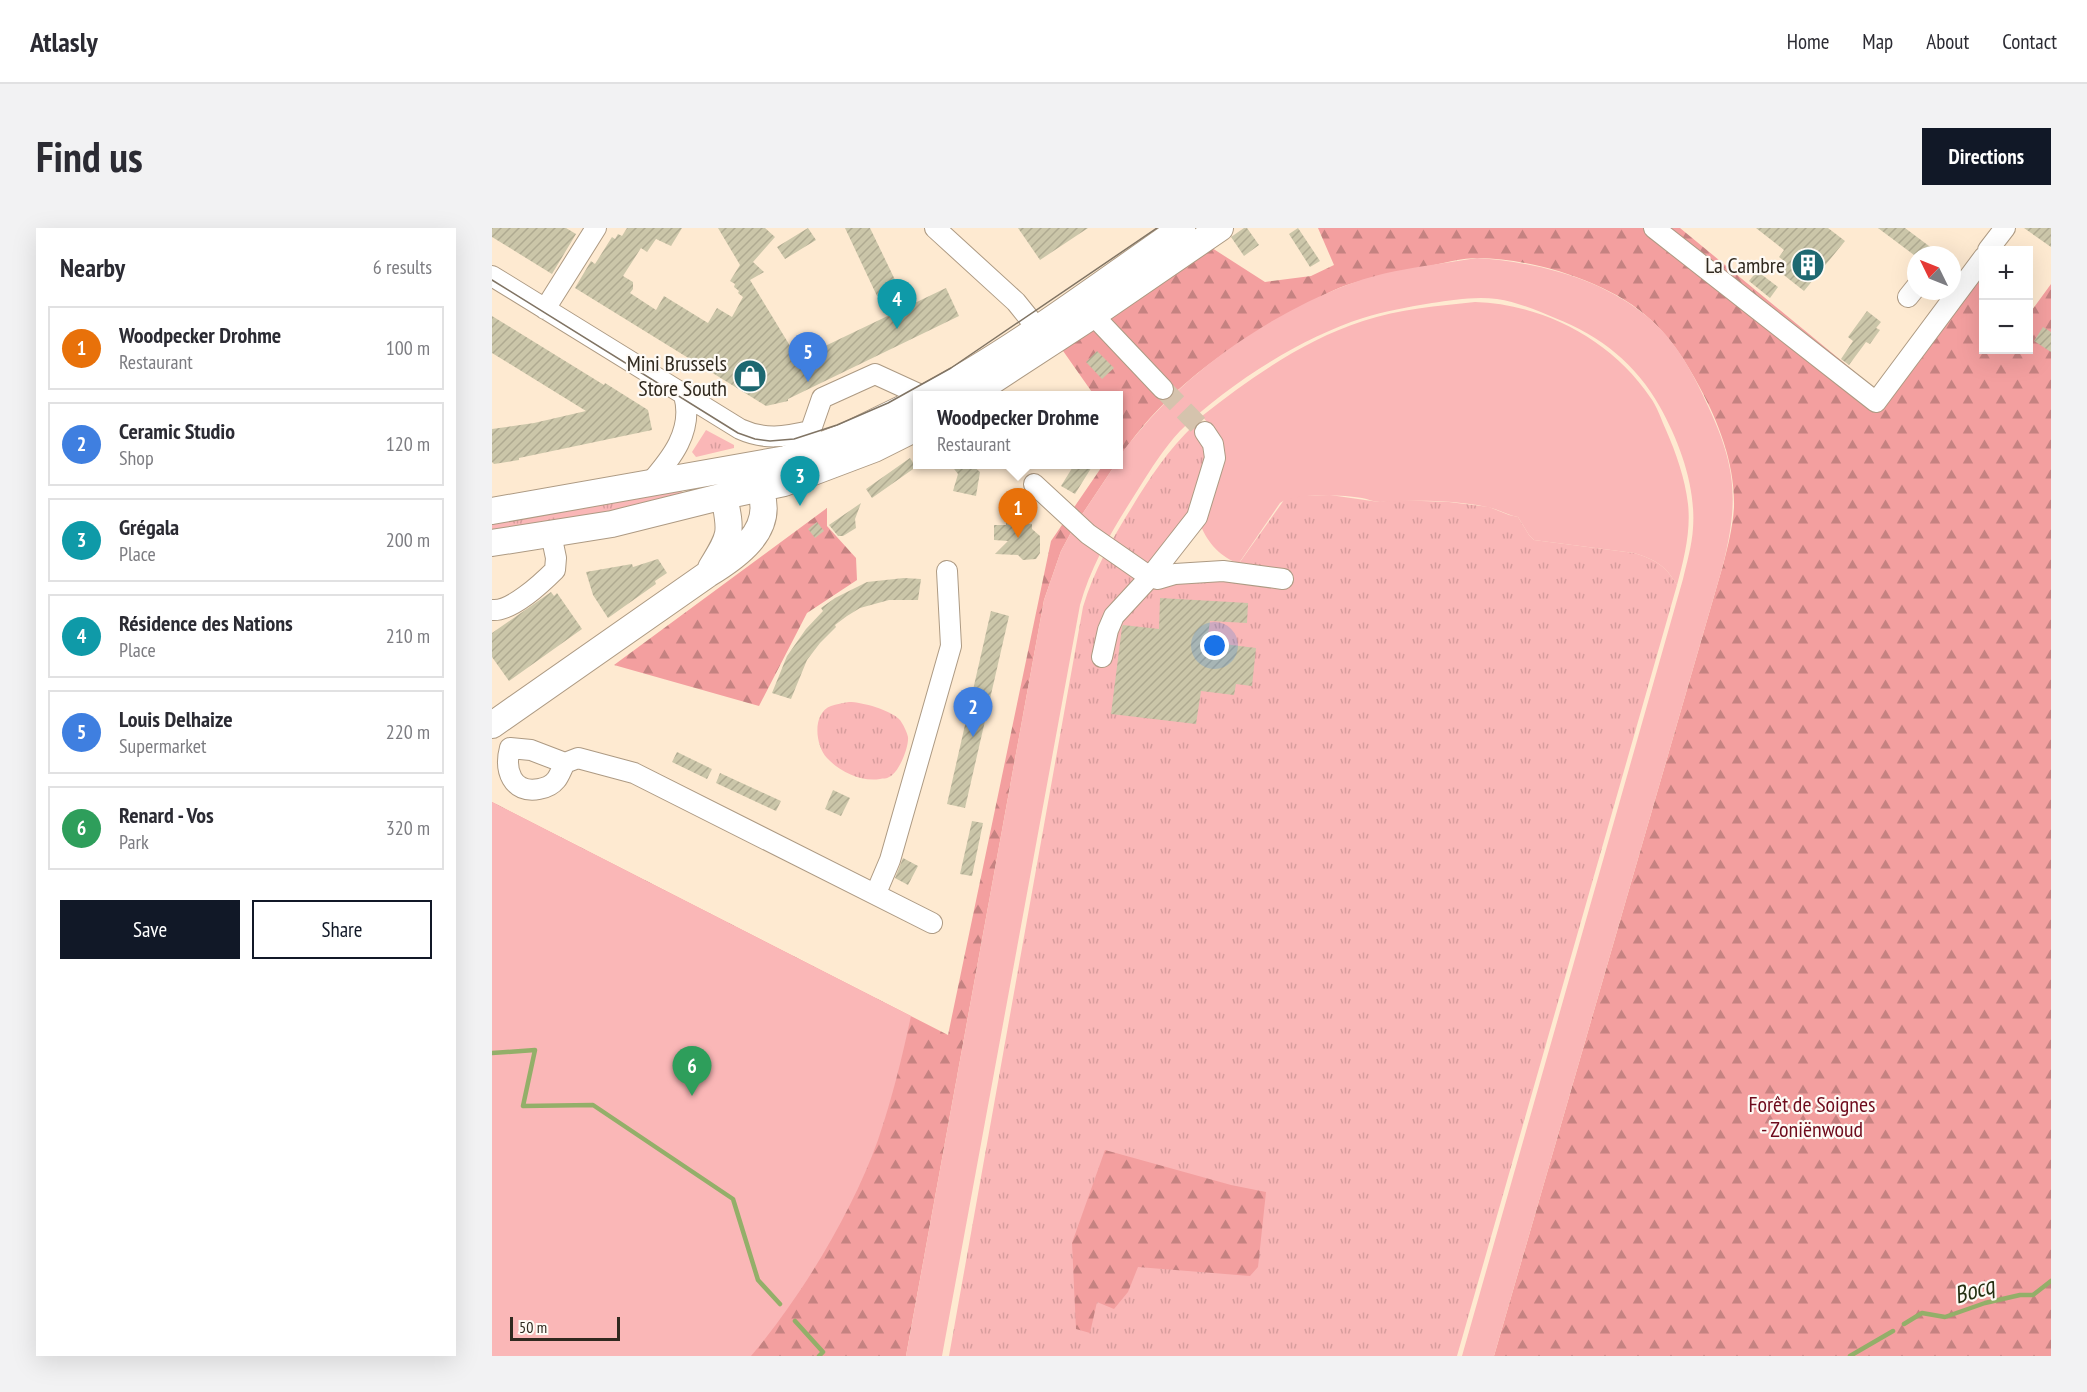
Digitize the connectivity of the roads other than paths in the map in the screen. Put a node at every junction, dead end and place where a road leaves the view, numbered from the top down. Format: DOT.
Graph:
graph roads {
  1 [pos="596,228"];
  2 [pos="1182,228"];
  3 [pos="1220,228"];
  4 [pos="1654,228"];
  5 [pos="2005,228"];
  6 [pos="945,231"];
  7 [pos="1991,246"];
  8 [pos="1979,262"];
  9 [pos="492,276"];
  10 [pos="545,309"];
  11 [pos="1093,315"];
  12 [pos="1043,336"];
  13 [pos="1163,389"];
  14 [pos="914,391"];
  15 [pos="934,391"];
  16 [pos="975,391"];
  17 [pos="684,395"];
  18 [pos="913,402"];
  19 [pos="913,430"];
  20 [pos="1205,432"];
  21 [pos="808,442"];
  22 [pos="742,466"];
  23 [pos="649,484"];
  24 [pos="1034,484"];
  25 [pos="760,488"];
  26 [pos="724,496"];
  27 [pos="492,511"];
  28 [pos="551,534"];
  29 [pos="492,543"];
  30 [pos="947,571"];
  31 [pos="708,573"];
  32 [pos="1150,577"];
  33 [pos="1283,579"];
  34 [pos="492,610"];
  35 [pos="1102,657"];
  36 [pos="492,725"];
  37 [pos="510,748"];
  38 [pos="565,763"];
  39 [pos="876,894"];
  40 [pos="933,923"];
  1 -- 10 [label="street"];
  2 -- 12 [label="main road"];
  3 -- 11 [label="main road"];
  4 -- 8 [label="street"];
  5 -- 7 [label="street"];
  6 -- 12 [label="street"];
  9 -- 10 [label="street"];
  10 -- 17 [label="street"];
  11 -- 12 [label="main road"];
  11 -- 13 [label="street"];
  12 -- 15 [label="main road"];
  12 -- 16 [label="main road"];
  14 -- 21 [label="street"];
  17 -- 21 [label="street"];
  17 -- 23 [label="street"];
  18 -- 21 [label="main road"];
  19 -- 25 [label="main road"];
  20 -- 32 [label="street"];
  21 -- 22 [label="main road"];
  22 -- 23 [label="main road"];
  22 -- 25 [label="main road"];
  22 -- 26 [label="main road"];
  23 -- 27 [label="main road"];
  24 -- 32 [label="street"];
  25 -- 26 [label="main road"];
  25 -- 31 [label="main road"];
  26 -- 28 [label="main road"];
  26 -- 31 [label="main road"];
  28 -- 29 [label="main road"];
  28 -- 34 [label="street"];
  30 -- 39 [label="street"];
  31 -- 36 [label="main road"];
  32 -- 33 [label="street"];
  32 -- 35 [label="street"];
  36 -- 37 [label="street"];
  37 -- 38 [label="street"];
  37 -- 38 [label="street"];
  38 -- 39 [label="street"];
  39 -- 40 [label="street"];
}
